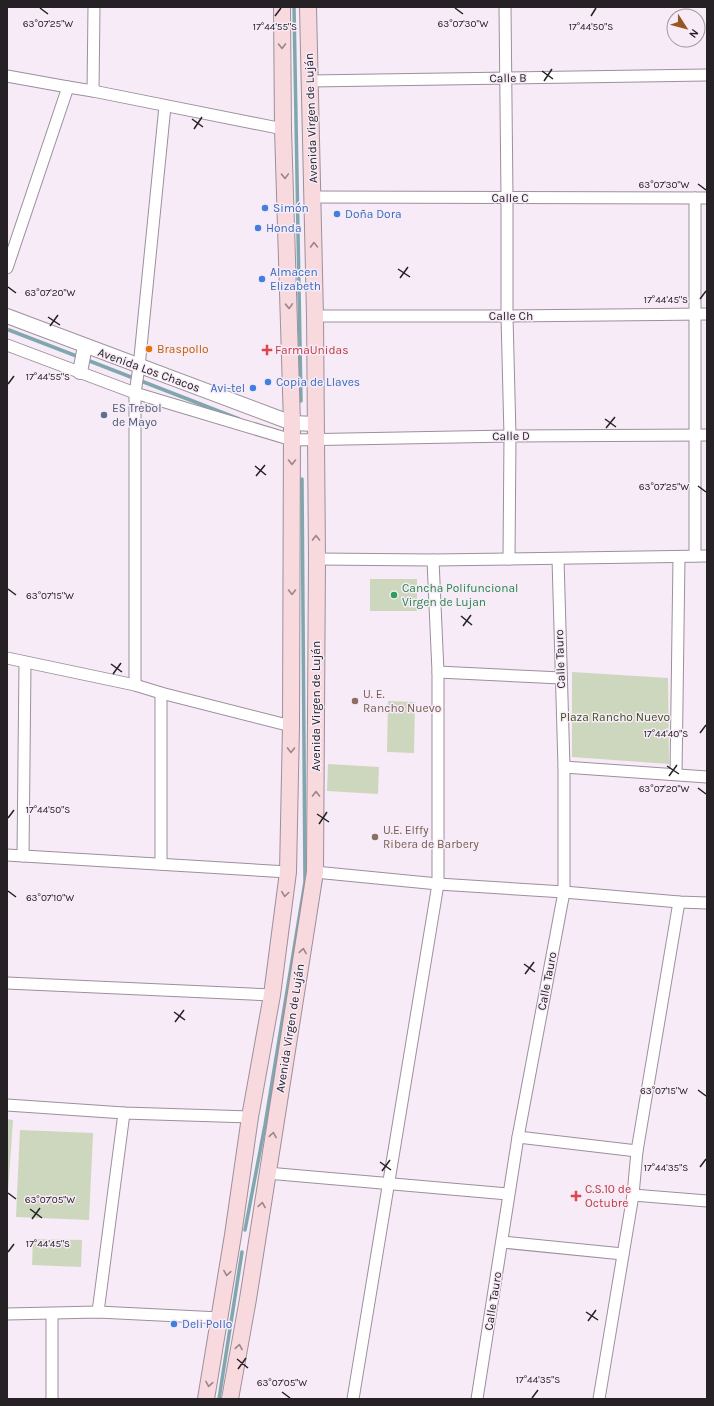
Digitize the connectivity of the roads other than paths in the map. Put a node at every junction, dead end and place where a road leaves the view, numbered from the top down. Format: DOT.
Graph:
graph roads {
  1 [pos="94,7"];
  2 [pos="282,7"];
  3 [pos="308,7"];
  4 [pos="505,7"];
  5 [pos="707,75"];
  6 [pos="7,76"];
  7 [pos="506,79"];
  8 [pos="310,81"];
  9 [pos="68,87"];
  10 [pos="93,91"];
  11 [pos="165,106"];
  12 [pos="284,129"];
  13 [pos="313,197"];
  14 [pos="507,198"];
  15 [pos="695,198"];
  16 [pos="707,198"];
  17 [pos="7,268"];
  18 [pos="702,314"];
  19 [pos="7,316"];
  20 [pos="315,316"];
  21 [pos="507,316"];
  22 [pos="7,345"];
  23 [pos="83,359"];
  24 [pos="139,369"];
  25 [pos="135,390"];
  26 [pos="292,423"];
  27 [pos="316,424"];
  28 [pos="695,435"];
  29 [pos="707,435"];
  30 [pos="510,436"];
  31 [pos="292,440"];
  32 [pos="315,440"];
  33 [pos="695,556"];
  34 [pos="707,556"];
  35 [pos="678,557"];
  36 [pos="316,559"];
  37 [pos="509,559"];
  38 [pos="558,559"];
  39 [pos="433,560"];
  40 [pos="7,658"];
  41 [pos="24,663"];
  42 [pos="438,672"];
  43 [pos="561,678"];
  44 [pos="135,685"];
  45 [pos="160,693"];
  46 [pos="291,726"];
  47 [pos="564,767"];
  48 [pos="676,774"];
  49 [pos="707,777"];
  50 [pos="7,855"];
  51 [pos="24,856"];
  52 [pos="161,864"];
  53 [pos="288,872"];
  54 [pos="316,872"];
  55 [pos="438,884"];
  56 [pos="564,892"];
  57 [pos="679,902"];
  58 [pos="707,903"];
  59 [pos="7,983"];
  60 [pos="272,996"];
  61 [pos="7,1105"];
  62 [pos="124,1113"];
  63 [pos="250,1117"];
  64 [pos="518,1137"];
  65 [pos="637,1151"];
  66 [pos="267,1173"];
  67 [pos="388,1184"];
  68 [pos="508,1194"];
  69 [pos="633,1195"];
  70 [pos="707,1201"];
  71 [pos="233,1235"];
  72 [pos="258,1238"];
  73 [pos="502,1242"];
  74 [pos="623,1254"];
  75 [pos="98,1312"];
  76 [pos="7,1314"];
  77 [pos="52,1314"];
  78 [pos="220,1318"];
  79 [pos="52,1399"];
  80 [pos="206,1399"];
  81 [pos="230,1399"];
  82 [pos="352,1399"];
  83 [pos="477,1399"];
  84 [pos="599,1399"];
  1 -- 10 [label="street"];
  2 -- 12 [label="main road, Avenida Virgen de Luján, one-way"];
  3 -- 8 [label="main road, Avenida Virgen de Luján"];
  4 -- 7 [label="street"];
  5 -- 7 [label="street, Calle B"];
  6 -- 9 [label="street"];
  7 -- 8 [label="street, Calle B"];
  7 -- 14 [label="street"];
  8 -- 13 [label="main road, Avenida Virgen de Luján"];
  9 -- 10 [label="street"];
  9 -- 17 [label="street"];
  10 -- 11 [label="street"];
  11 -- 12 [label="street"];
  11 -- 24 [label="street"];
  12 -- 26 [label="main road, Avenida Virgen de Luján, one-way"];
  13 -- 14 [label="street, Calle C"];
  20 -- 13 [label="main road, Avenida Virgen de Luján, one-way"];
  14 -- 15 [label="street, Calle C"];
  14 -- 21 [label="street"];
  15 -- 16 [label="street, Calle C"];
  15 -- 18 [label="street"];
  18 -- 21 [label="street, Calle Ch"];
  18 -- 28 [label="street"];
  19 -- 23 [label="street, Avenida Los Chacos"];
  20 -- 21 [label="street, Calle Ch"];
  20 -- 27 [label="main road, Avenida Virgen de Luján"];
  21 -- 30 [label="street"];
  22 -- 23 [label="street, Avenida Los Chacos"];
  23 -- 24 [label="street, Avenida Los Chacos"];
  23 -- 25 [label="street, Avenida Los Chacos"];
  24 -- 25 [label="street"];
  24 -- 26 [label="street, Avenida Los Chacos"];
  25 -- 31 [label="street, Avenida Los Chacos"];
  25 -- 44 [label="street"];
  26 -- 27 [label="street, Avenida Los Chacos"];
  26 -- 31 [label="main road, Avenida Virgen de Luján"];
  27 -- 32 [label="main road, Avenida Virgen de Luján"];
  28 -- 29 [label="street, Calle D"];
  28 -- 30 [label="street, Calle D"];
  28 -- 33 [label="street"];
  30 -- 32 [label="street, Calle D"];
  30 -- 37 [label="street"];
  31 -- 32 [label="street, Avenida Los Chacos"];
  31 -- 46 [label="main road, Avenida Virgen de Luján, one-way"];
  36 -- 32 [label="main road, Avenida Virgen de Luján, one-way"];
  33 -- 34 [label="street"];
  33 -- 35 [label="street"];
  35 -- 38 [label="street"];
  35 -- 48 [label="street"];
  36 -- 39 [label="street"];
  54 -- 36 [label="main road, Avenida Virgen de Luján, one-way"];
  37 -- 38 [label="street"];
  37 -- 39 [label="street"];
  38 -- 43 [label="street, Calle Tauro"];
  39 -- 42 [label="street"];
  40 -- 41 [label="street"];
  41 -- 44 [label="street"];
  41 -- 51 [label="street"];
  42 -- 43 [label="street"];
  42 -- 55 [label="street"];
  43 -- 47 [label="street, Calle Tauro"];
  44 -- 45 [label="street"];
  45 -- 46 [label="street"];
  45 -- 52 [label="street"];
  46 -- 53 [label="main road, Avenida Virgen de Luján, one-way"];
  47 -- 48 [label="street"];
  47 -- 56 [label="street, Calle Tauro"];
  48 -- 49 [label="street"];
  50 -- 51 [label="street"];
  51 -- 52 [label="street"];
  52 -- 53 [label="street"];
  53 -- 60 [label="main road, Avenida Virgen de Luján, one-way"];
  54 -- 55 [label="street"];
  66 -- 54 [label="main road, Avenida Virgen de Luján, one-way"];
  55 -- 56 [label="street"];
  55 -- 67 [label="street"];
  56 -- 57 [label="street"];
  56 -- 64 [label="street, Calle Tauro"];
  57 -- 58 [label="street"];
  57 -- 65 [label="street"];
  59 -- 60 [label="street"];
  60 -- 63 [label="main road, Avenida Virgen de Luján"];
  61 -- 62 [label="street"];
  62 -- 63 [label="street"];
  62 -- 75 [label="street"];
  63 -- 71 [label="main road, Avenida Virgen de Luján"];
  64 -- 65 [label="street"];
  64 -- 68 [label="street, Calle Tauro"];
  65 -- 69 [label="street"];
  66 -- 67 [label="street"];
  72 -- 66 [label="main road, Avenida Virgen de Luján, one-way"];
  67 -- 68 [label="street"];
  67 -- 82 [label="street"];
  68 -- 73 [label="street, Calle Tauro"];
  69 -- 70 [label="street"];
  69 -- 74 [label="street"];
  71 -- 72 [label="main road"];
  71 -- 78 [label="main road, Avenida Virgen de Luján, one-way"];
  81 -- 72 [label="main road, Avenida Virgen de Luján, one-way"];
  73 -- 74 [label="street"];
  73 -- 83 [label="street, Calle Tauro"];
  74 -- 84 [label="street"];
  75 -- 77 [label="street"];
  75 -- 78 [label="street"];
  76 -- 77 [label="street"];
  77 -- 79 [label="street"];
  78 -- 80 [label="main road, Avenida Virgen de Luján, one-way"];
}
